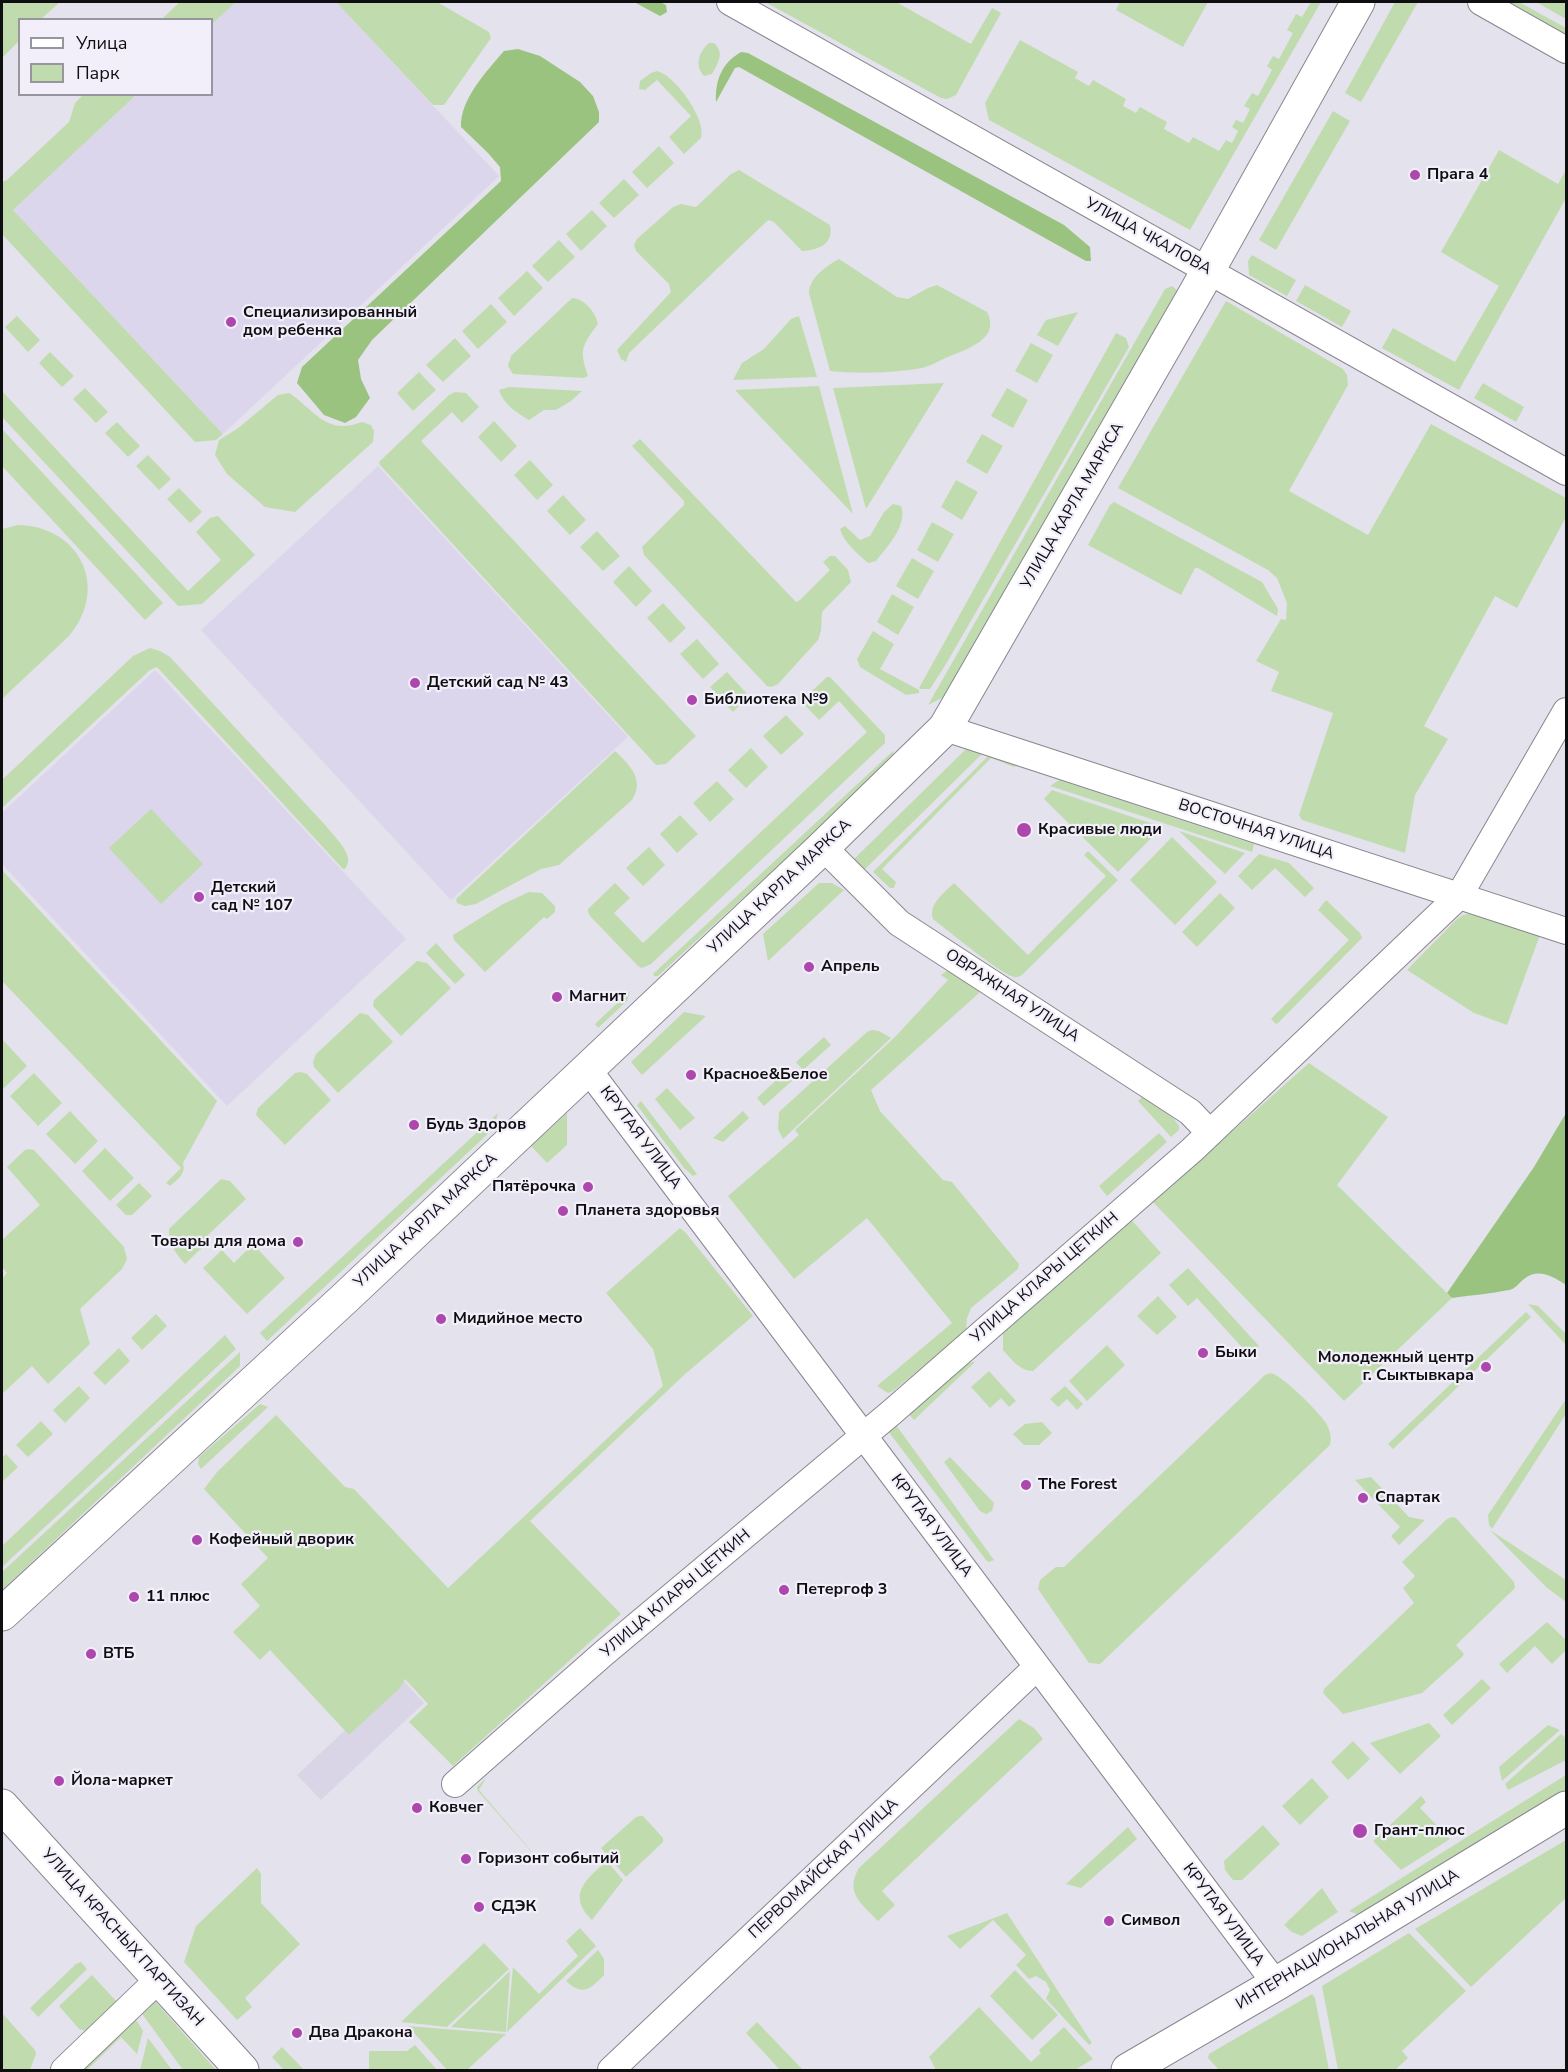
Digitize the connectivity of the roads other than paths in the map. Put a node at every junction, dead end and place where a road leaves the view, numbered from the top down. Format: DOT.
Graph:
graph roads {
  1 [pos="730,2"];
  2 [pos="1358,2"];
  3 [pos="1481,2"];
  4 [pos="1566,50"];
  5 [pos="1208,271"];
  6 [pos="1566,472"];
  7 [pos="1566,711"];
  8 [pos="945,728"];
  9 [pos="823,847"];
  10 [pos="1459,896"];
  11 [pos="1566,931"];
  12 [pos="587,1068"];
  13 [pos="1210,1133"];
  14 [pos="864,1436"];
  15 [pos="2,1614"];
  16 [pos="1037,1667"];
  17 [pos="455,1784"];
  18 [pos="2,1806"];
  19 [pos="1566,1808"];
  20 [pos="159,1979"];
  21 [pos="1276,1984"];
  22 [pos="64,2070"];
  23 [pos="242,2070"];
  24 [pos="611,2070"];
  25 [pos="1128,2070"];
  1 -- 5 [label="street, УЛИЦА ЧКАЛОВА"];
  2 -- 5 [label="street, УЛИЦА КАРЛА МАРКСА"];
  3 -- 4 [label="street"];
  5 -- 6 [label="street, УЛИЦА ЧКАЛОВА"];
  5 -- 8 [label="street, УЛИЦА КАРЛА МАРКСА"];
  7 -- 10 [label="street, УЛИЦА КЛАРЫ ЦЕТКИН"];
  8 -- 9 [label="street, УЛИЦА КАРЛА МАРКСА"];
  8 -- 10 [label="street, ВОСТОЧНАЯ УЛИЦА"];
  9 -- 12 [label="street, УЛИЦА КАРЛА МАРКСА"];
  9 -- 13 [label="street, ОВРАЖНАЯ УЛИЦА"];
  10 -- 11 [label="street, ВОСТОЧНАЯ УЛИЦА"];
  10 -- 13 [label="street, УЛИЦА КЛАРЫ ЦЕТКИН"];
  12 -- 14 [label="street, КРУТАЯ УЛИЦА"];
  12 -- 15 [label="street, УЛИЦА КАРЛА МАРКСА"];
  13 -- 14 [label="street, УЛИЦА КЛАРЫ ЦЕТКИН"];
  14 -- 16 [label="street, КРУТАЯ УЛИЦА"];
  14 -- 17 [label="street, УЛИЦА КЛАРЫ ЦЕТКИН"];
  16 -- 21 [label="street, КРУТАЯ УЛИЦА"];
  16 -- 24 [label="street, ПЕРВОМАЙСКАЯ УЛИЦА"];
  18 -- 20 [label="street, УЛИЦА КРАСНЫХ ПАРТИЗАН"];
  19 -- 21 [label="street, ИНТЕРНАЦИОНАЛЬНАЯ УЛИЦА"];
  20 -- 22 [label="street"];
  20 -- 23 [label="street, УЛИЦА КРАСНЫХ ПАРТИЗАН"];
  21 -- 25 [label="street, ИНТЕРНАЦИОНАЛЬНАЯ УЛИЦА"];
}
